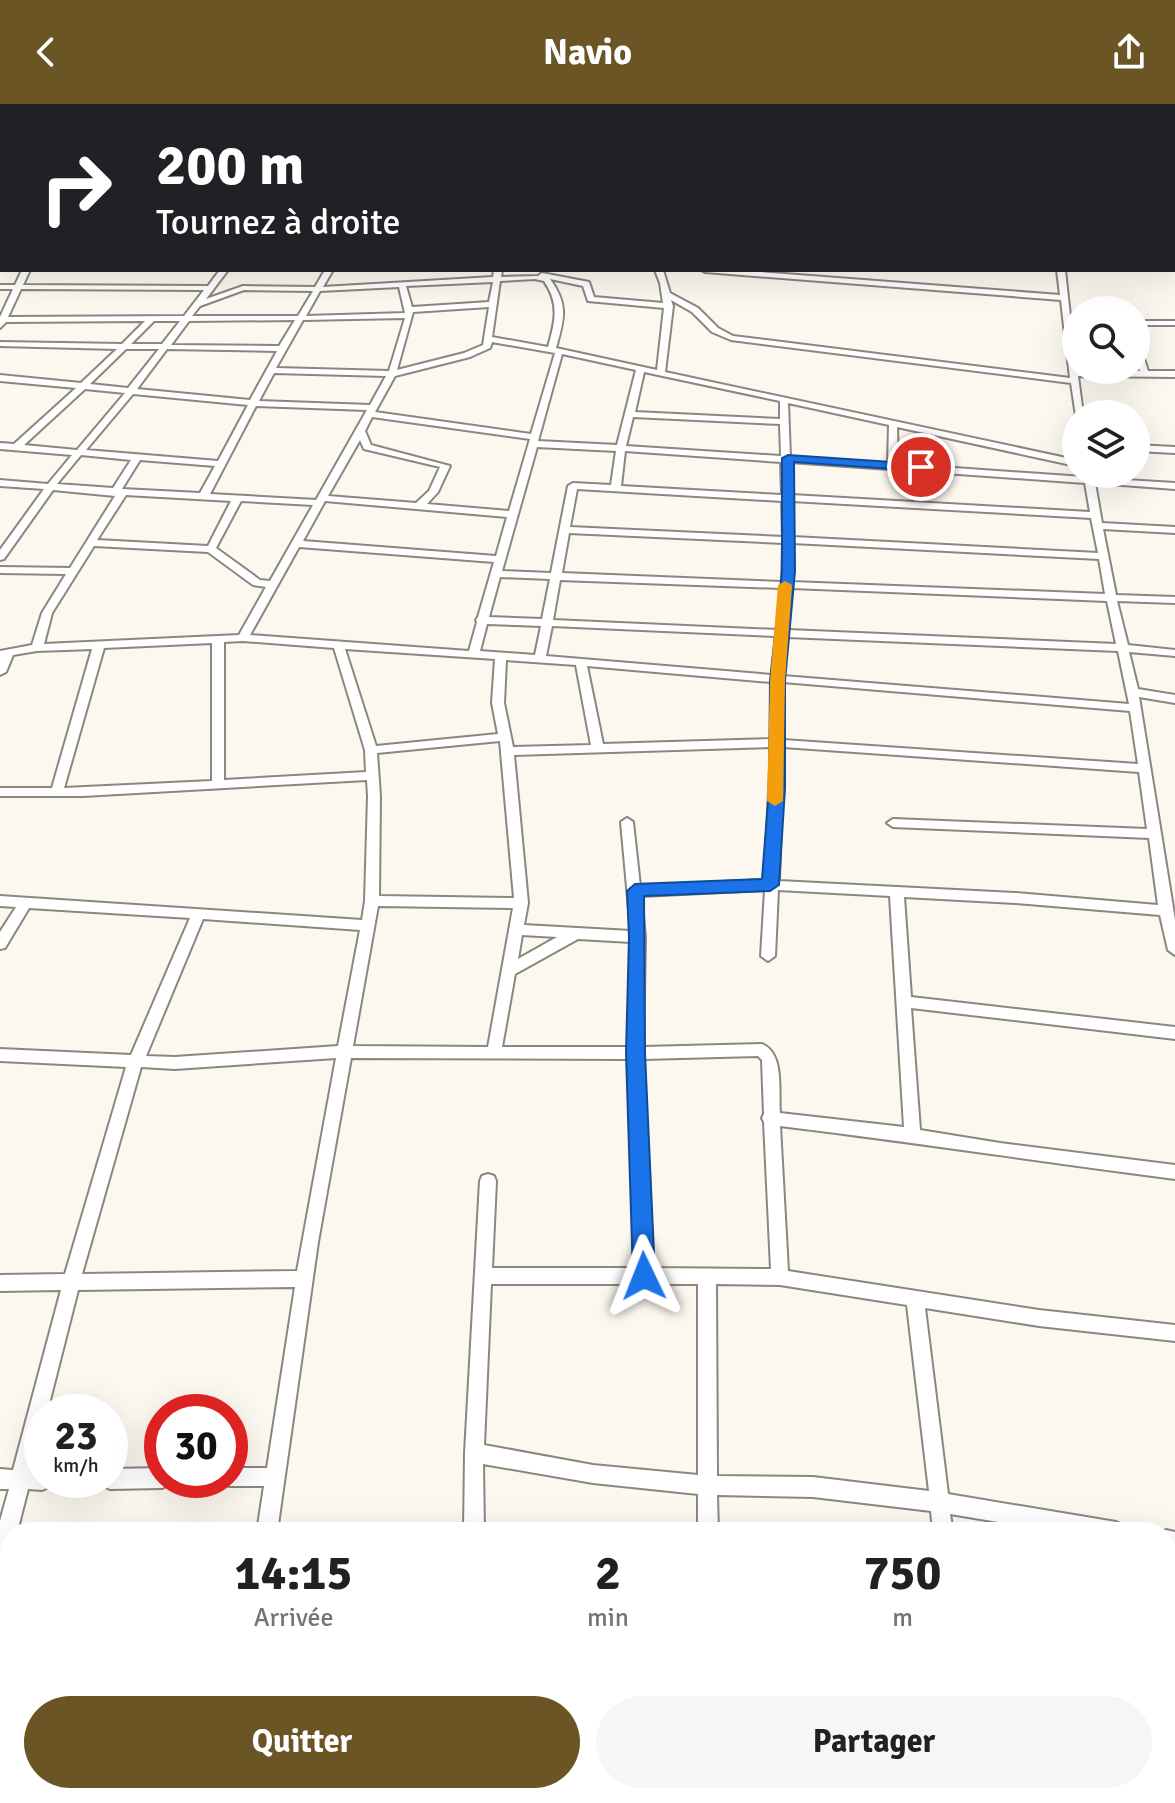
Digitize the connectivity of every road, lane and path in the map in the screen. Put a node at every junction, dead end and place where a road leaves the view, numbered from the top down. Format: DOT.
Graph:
graph roads {
  1 [pos="25,272"];
  2 [pos="222,272"];
  3 [pos="328,272"];
  4 [pos="660,272"];
  5 [pos="731,272"];
  6 [pos="1061,272"];
  7 [pos="497,274"];
  8 [pos="567,274"];
  9 [pos="540,275"];
  10 [pos="402,284"];
  11 [pos="0,287"];
  12 [pos="18,288"];
  13 [pos="210,288"];
  14 [pos="320,289"];
  15 [pos="495,291"];
  16 [pos="557,292"];
  17 [pos="668,295"];
  18 [pos="1065,296"];
  19 [pos="1062,298"];
  20 [pos="493,304"];
  21 [pos="194,306"];
  22 [pos="669,306"];
  23 [pos="410,313"];
  24 [pos="185,317"];
  25 [pos="153,318"];
  26 [pos="301,320"];
  27 [pos="1,322"];
  28 [pos="1150,323"];
  29 [pos="1175,323"];
  30 [pos="490,339"];
  31 [pos="0,344"];
  32 [pos="129,344"];
  33 [pos="165,345"];
  34 [pos="282,349"];
  35 [pos="555,351"];
  36 [pos="641,369"];
  37 [pos="270,370"];
  38 [pos="661,373"];
  39 [pos="392,374"];
  40 [pos="1150,374"];
  41 [pos="1175,374"];
  42 [pos="1062,376"];
  43 [pos="0,378"];
  44 [pos="82,388"];
  45 [pos="129,393"];
  46 [pos="784,401"];
  47 [pos="255,403"];
  48 [pos="373,411"];
  49 [pos="628,414"];
  50 [pos="784,422"];
  51 [pos="893,425"];
  52 [pos="361,432"];
  53 [pos="534,440"];
  54 [pos="0,446"];
  55 [pos="15,448"];
  56 [pos="621,448"];
  57 [pos="1150,449"];
  58 [pos="1175,450"];
  59 [pos="80,453"];
  60 [pos="137,458"];
  61 [pos="788,458"];
  62 [pos="1062,460"];
  63 [pos="220,464"];
  64 [pos="893,465"];
  65 [pos="1062,475"];
  66 [pos="0,483"];
  67 [pos="1150,483"];
  68 [pos="1175,486"];
  69 [pos="50,487"];
  70 [pos="616,487"];
  71 [pos="1090,488"];
  72 [pos="119,493"];
  73 [pos="204,495"];
  74 [pos="789,496"];
  75 [pos="238,497"];
  76 [pos="321,500"];
  77 [pos="419,506"];
  78 [pos="512,514"];
  79 [pos="1095,520"];
  80 [pos="564,530"];
  81 [pos="1175,530"];
  82 [pos="788,540"];
  83 [pos="91,543"];
  84 [pos="297,544"];
  85 [pos="211,549"];
  86 [pos="1102,556"];
  87 [pos="0,557"];
  88 [pos="499,559"];
  89 [pos="0,570"];
  90 [pos="73,571"];
  91 [pos="495,574"];
  92 [pos="555,575"];
  93 [pos="273,585"];
  94 [pos="785,586"];
  95 [pos="1111,597"];
  96 [pos="1175,600"];
  97 [pos="481,620"];
  98 [pos="546,624"];
  99 [pos="781,635"];
  100 [pos="243,638"];
  101 [pos="218,641"];
  102 [pos="338,644"];
  103 [pos="99,645"];
  104 [pos="37,648"];
  105 [pos="1125,648"];
  106 [pos="1175,653"];
  107 [pos="4,654"];
  108 [pos="473,655"];
  109 [pos="501,657"];
  110 [pos="540,659"];
  111 [pos="581,662"];
  112 [pos="0,672"];
  113 [pos="777,681"];
  114 [pos="1133,692"];
  115 [pos="1175,699"];
  116 [pos="1135,708"];
  117 [pos="778,743"];
  118 [pos="507,744"];
  119 [pos="597,747"];
  120 [pos="371,750"];
  121 [pos="1144,768"];
  122 [pos="373,776"];
  123 [pos="218,786"];
  124 [pos="0,792"];
  125 [pos="57,792"];
  126 [pos="627,822"];
  127 [pos="893,823"];
  128 [pos="1154,834"];
  129 [pos="770,885"];
  130 [pos="635,891"];
  131 [pos="897,894"];
  132 [pos="0,901"];
  133 [pos="372,901"];
  134 [pos="521,903"];
  135 [pos="24,905"];
  136 [pos="1166,911"];
  137 [pos="199,913"];
  138 [pos="366,925"];
  139 [pos="518,930"];
  140 [pos="577,932"];
  141 [pos="638,937"];
  142 [pos="0,944"];
  143 [pos="1175,950"];
  144 [pos="768,956"];
  145 [pos="507,972"];
  146 [pos="906,1002"];
  147 [pos="1175,1033"];
  148 [pos="344,1052"];
  149 [pos="494,1052"];
  150 [pos="635,1053"];
  151 [pos="0,1055"];
  152 [pos="135,1063"];
  153 [pos="770,1118"];
  154 [pos="912,1135"];
  155 [pos="1175,1172"];
  156 [pos="488,1181"];
  157 [pos="483,1276"];
  158 [pos="644,1276"];
  159 [pos="707,1277"];
  160 [pos="780,1277"];
  161 [pos="305,1279"];
  162 [pos="0,1283"];
  163 [pos="71,1283"];
  164 [pos="915,1298"];
  165 [pos="1175,1333"];
  166 [pos="474,1453"];
  167 [pos="248,1477"];
  168 [pos="276,1477"];
  169 [pos="10,1479"];
  170 [pos="707,1485"];
  171 [pos="938,1502"];
  172 [pos="5,1522"];
  173 [pos="269,1522"];
  174 [pos="474,1522"];
  175 [pos="708,1522"];
  176 [pos="941,1522"];
  177 [pos="1057,1522"];
  1 -- 12 [label="street"];
  2 -- 13 [label="street"];
  3 -- 14 [label="street"];
  4 -- 17 [label="street"];
  5 -- 19 [label="street"];
  6 -- 18 [label="street"];
  7 -- 9 [label="street"];
  7 -- 10 [label="street"];
  7 -- 15 [label="street"];
  8 -- 9 [label="street"];
  8 -- 16 [label="street"];
  8 -- 22 [label="street"];
  9 -- 15 [label="street"];
  9 -- 16 [label="street"];
  10 -- 14 [label="street"];
  10 -- 23 [label="street"];
  11 -- 12 [label="street"];
  12 -- 13 [label="street"];
  12 -- 27 [label="street"];
  13 -- 21 [label="street"];
  14 -- 21 [label="street"];
  14 -- 26 [label="street"];
  15 -- 20 [label="street"];
  16 -- 35 [label="street"];
  17 -- 22 [label="street"];
  17 -- 42 [label="street"];
  20 -- 23 [label="street"];
  20 -- 30 [label="street"];
  21 -- 24 [label="street"];
  22 -- 38 [label="street"];
  23 -- 26 [label="street"];
  23 -- 39 [label="street"];
  24 -- 25 [label="street"];
  24 -- 26 [label="street"];
  24 -- 33 [label="street"];
  25 -- 27 [label="street"];
  25 -- 32 [label="street"];
  26 -- 34 [label="street"];
  28 -- 29 [label="street"];
  30 -- 35 [label="street"];
  30 -- 39 [label="street"];
  31 -- 32 [label="street"];
  32 -- 33 [label="street"];
  32 -- 44 [label="street"];
  33 -- 34 [label="street"];
  33 -- 45 [label="street"];
  34 -- 37 [label="street"];
  35 -- 36 [label="street"];
  35 -- 53 [label="street"];
  36 -- 38 [label="street"];
  36 -- 49 [label="street"];
  37 -- 39 [label="street"];
  37 -- 47 [label="street"];
  38 -- 46 [label="street"];
  39 -- 48 [label="street"];
  40 -- 41 [label="street"];
  43 -- 44 [label="street"];
  44 -- 45 [label="street"];
  44 -- 55 [label="street"];
  45 -- 47 [label="street"];
  45 -- 59 [label="street"];
  46 -- 50 [label="street"];
  46 -- 51 [label="street"];
  47 -- 48 [label="street"];
  47 -- 63 [label="street"];
  48 -- 52 [label="street"];
  48 -- 53 [label="street"];
  49 -- 50 [label="street"];
  49 -- 56 [label="street"];
  50 -- 61 [label="street"];
  51 -- 62 [label="street"];
  51 -- 64 [label="street"];
  52 -- 76 [label="street"];
  52 -- 77 [label="street"];
  53 -- 56 [label="street"];
  53 -- 78 [label="street"];
  54 -- 55 [label="street"];
  55 -- 59 [label="street"];
  56 -- 61 [label="street"];
  56 -- 70 [label="street"];
  57 -- 58 [label="street"];
  59 -- 60 [label="street"];
  59 -- 69 [label="street"];
  60 -- 63 [label="street"];
  60 -- 72 [label="street"];
  61 -- 64 [label="street"];
  61 -- 74 [label="street"];
  63 -- 73 [label="street"];
  64 -- 65 [label="street"];
  66 -- 69 [label="street"];
  67 -- 68 [label="street"];
  69 -- 72 [label="street"];
  69 -- 87 [label="street"];
  70 -- 74 [label="street"];
  70 -- 80 [label="street"];
  71 -- 79 [label="street"];
  72 -- 73 [label="street"];
  72 -- 83 [label="street"];
  73 -- 75 [label="street"];
  74 -- 79 [label="street"];
  74 -- 82 [label="street"];
  75 -- 76 [label="street"];
  75 -- 85 [label="street"];
  76 -- 77 [label="street"];
  76 -- 84 [label="street"];
  77 -- 78 [label="street"];
  78 -- 88 [label="street"];
  79 -- 81 [label="street"];
  79 -- 86 [label="street"];
  80 -- 82 [label="street"];
  80 -- 92 [label="street"];
  82 -- 86 [label="street"];
  82 -- 94 [label="street"];
  83 -- 85 [label="street"];
  83 -- 90 [label="street"];
  84 -- 88 [label="street"];
  84 -- 93 [label="street"];
  85 -- 93 [label="street"];
  86 -- 95 [label="street"];
  88 -- 91 [label="street"];
  89 -- 90 [label="street"];
  90 -- 104 [label="street"];
  91 -- 92 [label="street"];
  91 -- 97 [label="street"];
  92 -- 94 [label="street"];
  92 -- 98 [label="street"];
  93 -- 100 [label="street"];
  94 -- 95 [label="street"];
  94 -- 99 [label="street"];
  95 -- 96 [label="street"];
  95 -- 105 [label="street"];
  97 -- 98 [label="street"];
  97 -- 108 [label="street"];
  98 -- 99 [label="street"];
  98 -- 110 [label="street"];
  99 -- 105 [label="street"];
  99 -- 113 [label="street"];
  100 -- 101 [label="street"];
  100 -- 102 [label="street"];
  101 -- 103 [label="street"];
  101 -- 123 [label="street"];
  102 -- 108 [label="street"];
  102 -- 120 [label="street"];
  103 -- 104 [label="street"];
  103 -- 125 [label="street"];
  104 -- 107 [label="street"];
  105 -- 106 [label="street"];
  105 -- 114 [label="street"];
  107 -- 112 [label="street"];
  108 -- 109 [label="street"];
  109 -- 110 [label="street"];
  109 -- 118 [label="street"];
  110 -- 111 [label="street"];
  111 -- 113 [label="street"];
  111 -- 119 [label="street"];
  113 -- 116 [label="street"];
  113 -- 117 [label="street"];
  114 -- 115 [label="street"];
  114 -- 116 [label="street"];
  116 -- 121 [label="street"];
  117 -- 119 [label="street"];
  117 -- 121 [label="street"];
  117 -- 129 [label="street"];
  118 -- 119 [label="street"];
  118 -- 120 [label="street"];
  118 -- 134 [label="street"];
  120 -- 122 [label="street"];
  121 -- 128 [label="street"];
  122 -- 123 [label="street"];
  122 -- 133 [label="street"];
  123 -- 125 [label="street"];
  124 -- 125 [label="street"];
  126 -- 130 [label="street"];
  127 -- 128 [label="street"];
  128 -- 136 [label="street"];
  129 -- 130 [label="street"];
  129 -- 131 [label="street"];
  129 -- 144 [label="street"];
  130 -- 141 [label="street"];
  131 -- 136 [label="street"];
  131 -- 146 [label="street"];
  132 -- 135 [label="street"];
  133 -- 134 [label="street"];
  133 -- 138 [label="street"];
  134 -- 139 [label="street"];
  135 -- 137 [label="street"];
  135 -- 142 [label="street"];
  136 -- 143 [label="street"];
  137 -- 138 [label="street"];
  137 -- 152 [label="street"];
  138 -- 148 [label="street"];
  139 -- 140 [label="street"];
  139 -- 145 [label="street"];
  140 -- 141 [label="street"];
  140 -- 145 [label="street"];
  141 -- 150 [label="street"];
  145 -- 149 [label="street"];
  146 -- 147 [label="street"];
  146 -- 154 [label="street"];
  148 -- 149 [label="street"];
  148 -- 152 [label="street"];
  148 -- 161 [label="street"];
  149 -- 150 [label="street"];
  150 -- 153 [label="street"];
  150 -- 158 [label="street"];
  151 -- 152 [label="street"];
  152 -- 163 [label="street"];
  153 -- 154 [label="street"];
  153 -- 160 [label="street"];
  154 -- 155 [label="street"];
  156 -- 157 [label="street"];
  157 -- 158 [label="street"];
  157 -- 166 [label="street"];
  158 -- 159 [label="street"];
  159 -- 160 [label="street"];
  159 -- 170 [label="street"];
  160 -- 164 [label="street"];
  161 -- 163 [label="street"];
  161 -- 168 [label="street"];
  162 -- 163 [label="street"];
  163 -- 169 [label="street"];
  164 -- 165 [label="street"];
  164 -- 171 [label="street"];
  166 -- 170 [label="street"];
  166 -- 174 [label="street"];
  167 -- 168 [label="street"];
  168 -- 173 [label="street"];
  169 -- 172 [label="street"];
  170 -- 171 [label="street"];
  170 -- 175 [label="street"];
  171 -- 176 [label="street"];
  171 -- 177 [label="street"];
}
